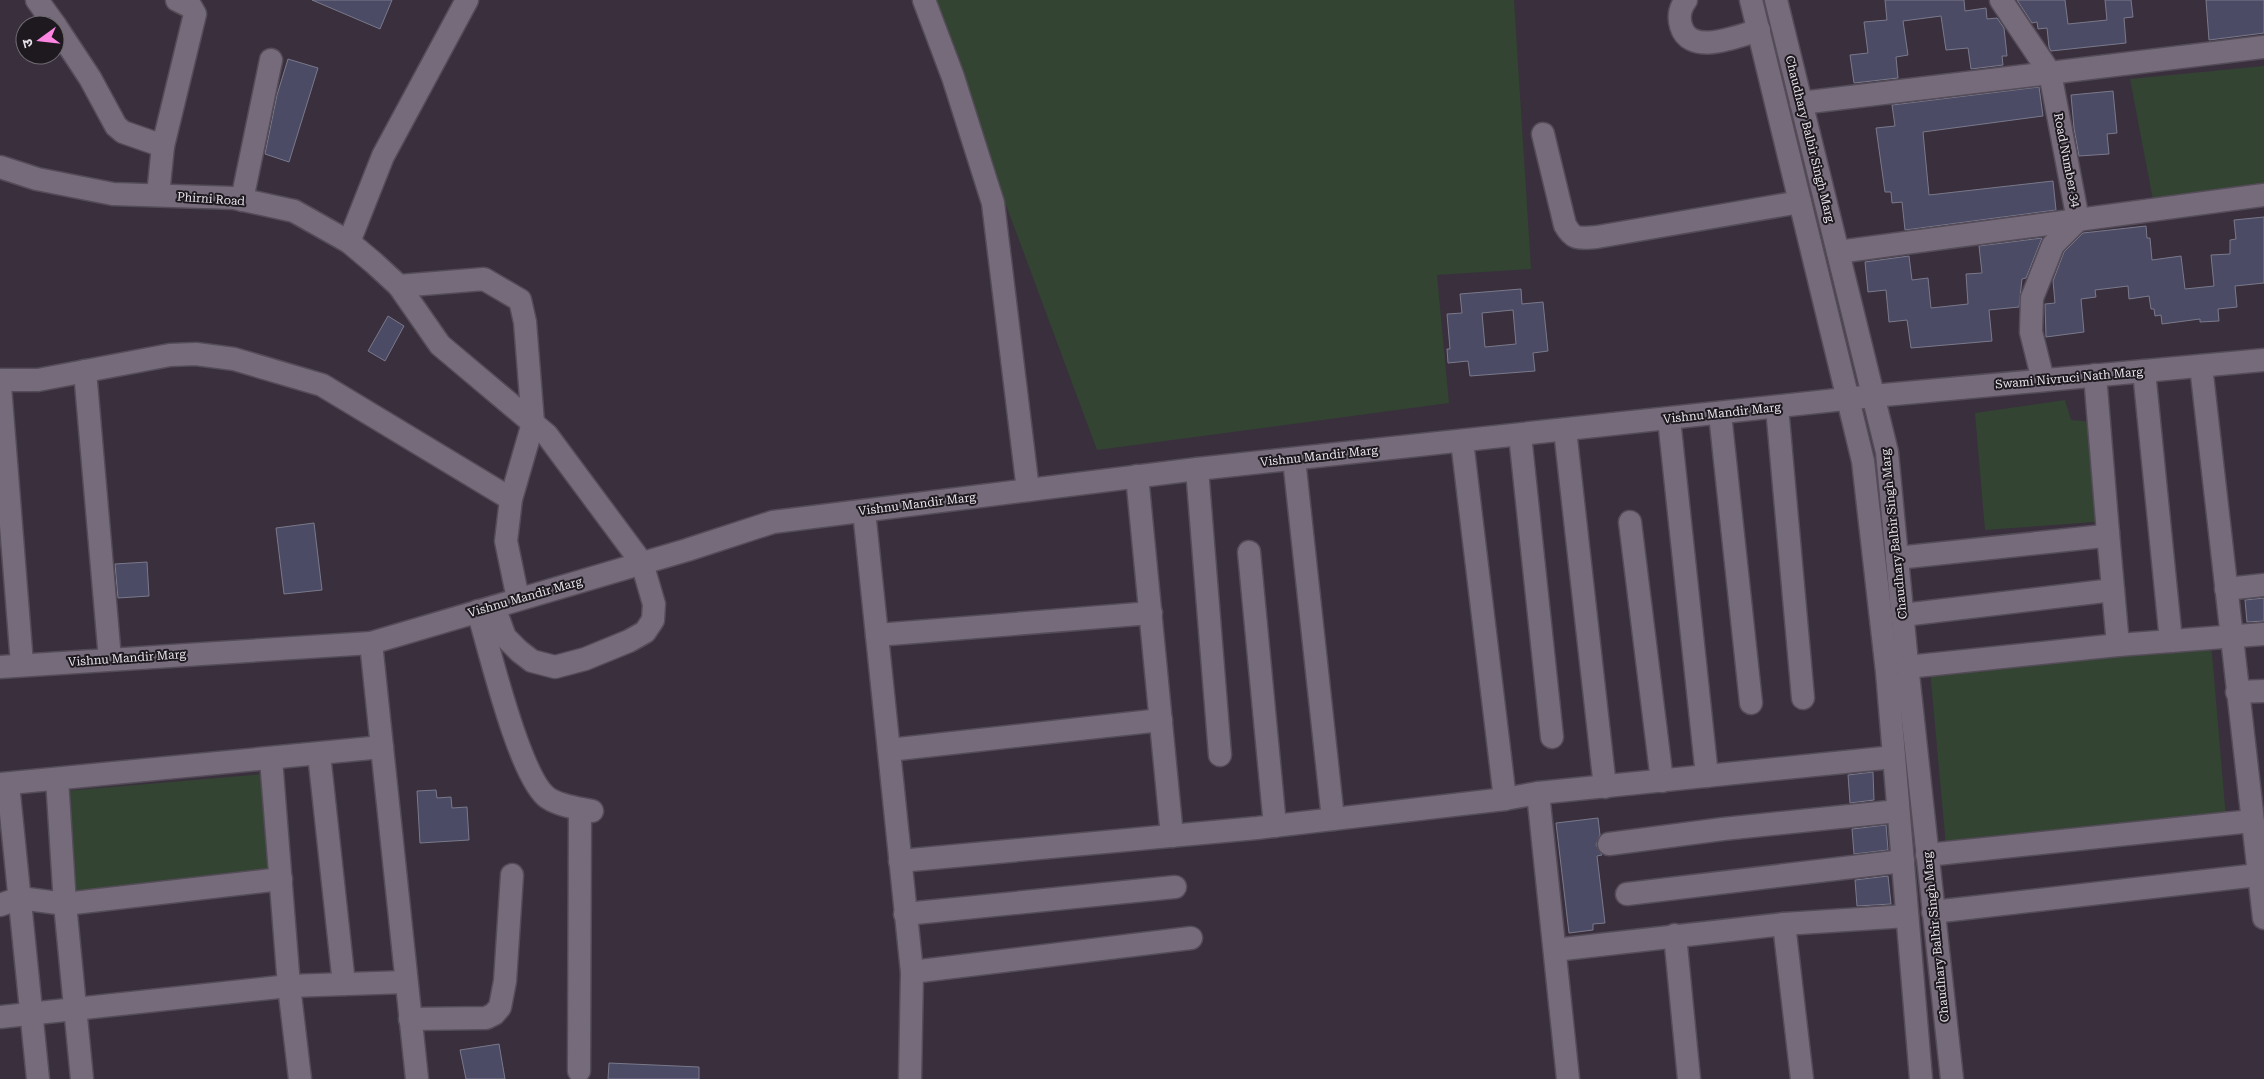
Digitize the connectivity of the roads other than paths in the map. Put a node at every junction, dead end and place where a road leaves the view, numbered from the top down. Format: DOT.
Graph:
graph roads {
  1 [pos="36,0"];
  2 [pos="177,0"];
  3 [pos="468,0"];
  4 [pos="924,0"];
  5 [pos="1686,0"];
  6 [pos="1751,0"];
  7 [pos="1776,0"];
  8 [pos="2001,0"];
  9 [pos="47,15"];
  10 [pos="1758,30"];
  11 [pos="65,40"];
  12 [pos="2264,47"];
  13 [pos="271,60"];
  14 [pos="2050,73"];
  15 [pos="1801,103"];
  16 [pos="1543,134"];
  17 [pos="163,146"];
  18 [pos="0,167"];
  19 [pos="2264,194"];
  20 [pos="158,196"];
  21 [pos="242,200"];
  22 [pos="1800,202"];
  23 [pos="2078,220"];
  24 [pos="349,242"];
  25 [pos="1838,252"];
  26 [pos="399,286"];
  27 [pos="2264,360"];
  28 [pos="2201,366"];
  29 [pos="85,371"];
  30 [pos="2144,371"];
  31 [pos="2095,375"];
  32 [pos="0,380"];
  33 [pos="2043,380"];
  34 [pos="0,386"];
  35 [pos="1873,396"];
  36 [pos="1848,400"];
  37 [pos="1777,407"];
  38 [pos="1720,414"];
  39 [pos="1670,419"];
  40 [pos="533,423"];
  41 [pos="1564,430"];
  42 [pos="1520,435"];
  43 [pos="1462,441"];
  44 [pos="1294,459"];
  45 [pos="1197,469"];
  46 [pos="1137,476"];
  47 [pos="1028,490"];
  48 [pos="511,499"];
  49 [pos="864,511"];
  50 [pos="1630,522"];
  51 [pos="2108,532"];
  52 [pos="1249,552"];
  53 [pos="1897,558"];
  54 [pos="642,563"];
  55 [pos="2264,584"];
  56 [pos="2226,589"];
  57 [pos="2113,590"];
  58 [pos="518,599"];
  59 [pos="486,609"];
  60 [pos="1151,613"];
  61 [pos="1903,615"];
  62 [pos="2264,634"];
  63 [pos="877,635"];
  64 [pos="2231,637"];
  65 [pos="371,642"];
  66 [pos="2171,642"];
  67 [pos="2118,645"];
  68 [pos="110,659"];
  69 [pos="22,664"];
  70 [pos="1908,666"];
  71 [pos="0,667"];
  72 [pos="2264,691"];
  73 [pos="2237,692"];
  74 [pos="1803,698"];
  75 [pos="1751,702"];
  76 [pos="1161,720"];
  77 [pos="1552,737"];
  78 [pos="382,747"];
  79 [pos="888,750"];
  80 [pos="319,754"];
  81 [pos="1220,755"];
  82 [pos="1894,757"];
  83 [pos="271,758"];
  84 [pos="1707,776"];
  85 [pos="57,779"];
  86 [pos="1662,781"];
  87 [pos="4,784"];
  88 [pos="1605,787"];
  89 [pos="1538,793"];
  90 [pos="1505,799"];
  91 [pos="1898,811"];
  92 [pos="1333,819"];
  93 [pos="2252,821"];
  94 [pos="1275,826"];
  95 [pos="1172,836"];
  96 [pos="1610,844"];
  97 [pos="1927,855"];
  98 [pos="900,861"];
  99 [pos="1902,861"];
  100 [pos="512,875"];
  101 [pos="2258,875"];
  102 [pos="281,879"];
  103 [pos="1175,887"];
  104 [pos="1627,894"];
  105 [pos="10,902"];
  106 [pos="65,904"];
  107 [pos="1933,912"];
  108 [pos="906,914"];
  109 [pos="1907,916"];
  110 [pos="2264,918"];
  111 [pos="1784,924"];
  112 [pos="1675,935"];
  113 [pos="1191,938"];
  114 [pos="1555,950"];
  115 [pos="912,972"];
  116 [pos="406,982"];
  117 [pos="344,984"];
  118 [pos="289,986"];
  119 [pos="75,1010"];
  120 [pos="32,1014"];
  121 [pos="0,1017"];
  122 [pos="410,1020"];
  123 [pos="580,1071"];
  124 [pos="38,1079"];
  125 [pos="82,1079"];
  126 [pos="300,1079"];
  127 [pos="417,1079"];
  128 [pos="910,1079"];
  129 [pos="1568,1079"];
  130 [pos="1689,1079"];
  131 [pos="1802,1079"];
  132 [pos="1921,1079"];
  133 [pos="1952,1079"];
  1 -- 9 [label="street"];
  2 -- 17 [label="street"];
  3 -- 24 [label="street"];
  4 -- 47 [label="street"];
  5 -- 10 [label="street"];
  6 -- 10 [label="street, Chaudhary Balbir Singh Marg"];
  7 -- 15 [label="street, Chaudhary Balbir Singh Marg"];
  8 -- 14 [label="street, Road Number 34"];
  10 -- 22 [label="street, Chaudhary Balbir Singh Marg"];
  11 -- 17 [label="street"];
  12 -- 14 [label="street"];
  13 -- 21 [label="street"];
  14 -- 15 [label="street"];
  14 -- 23 [label="street, Road Number 34"];
  15 -- 25 [label="street, Chaudhary Balbir Singh Marg"];
  16 -- 22 [label="street"];
  17 -- 20 [label="street"];
  18 -- 20 [label="street, Phirni Road"];
  19 -- 23 [label="street"];
  20 -- 21 [label="street, Phirni Road"];
  21 -- 24 [label="street, Phirni Road"];
  22 -- 36 [label="street, Chaudhary Balbir Singh Marg"];
  23 -- 25 [label="street"];
  23 -- 33 [label="street, Road Number 34"];
  24 -- 26 [label="street, Phirni Road"];
  25 -- 35 [label="street, Chaudhary Balbir Singh Marg"];
  26 -- 40 [label="street, Phirni Road"];
  26 -- 40 [label="street"];
  27 -- 28 [label="street, Swami Nivruci Nath Marg"];
  28 -- 30 [label="street, Swami Nivruci Nath Marg"];
  28 -- 56 [label="street"];
  29 -- 32 [label="street"];
  29 -- 48 [label="street"];
  29 -- 68 [label="street"];
  30 -- 31 [label="street, Swami Nivruci Nath Marg"];
  30 -- 66 [label="street"];
  31 -- 33 [label="street, Swami Nivruci Nath Marg"];
  31 -- 51 [label="street"];
  33 -- 35 [label="street, Swami Nivruci Nath Marg"];
  34 -- 69 [label="street"];
  35 -- 36 [label="street, Swami Nivruci Nath Marg"];
  35 -- 53 [label="street, Chaudhary Balbir Singh Marg"];
  36 -- 37 [label="street, Vishnu Mandir Marg"];
  36 -- 82 [label="street, Chaudhary Balbir Singh Marg"];
  37 -- 38 [label="street, Vishnu Mandir Marg"];
  37 -- 74 [label="street"];
  38 -- 39 [label="street, Vishnu Mandir Marg"];
  38 -- 75 [label="street"];
  39 -- 41 [label="street, Vishnu Mandir Marg"];
  39 -- 84 [label="street"];
  40 -- 48 [label="street"];
  40 -- 54 [label="street, Phirni Road"];
  41 -- 42 [label="street, Vishnu Mandir Marg"];
  41 -- 88 [label="street"];
  42 -- 43 [label="street, Vishnu Mandir Marg"];
  42 -- 77 [label="street"];
  43 -- 44 [label="street, Vishnu Mandir Marg"];
  43 -- 90 [label="street"];
  44 -- 45 [label="street, Vishnu Mandir Marg"];
  44 -- 92 [label="street"];
  45 -- 46 [label="street, Vishnu Mandir Marg"];
  45 -- 81 [label="street"];
  46 -- 47 [label="street, Vishnu Mandir Marg"];
  46 -- 60 [label="street"];
  47 -- 49 [label="street, Vishnu Mandir Marg"];
  48 -- 58 [label="street"];
  49 -- 54 [label="street, Vishnu Mandir Marg"];
  49 -- 63 [label="street"];
  50 -- 86 [label="street"];
  51 -- 53 [label="street"];
  51 -- 57 [label="street"];
  52 -- 94 [label="street"];
  53 -- 61 [label="street, Chaudhary Balbir Singh Marg"];
  54 -- 58 [label="street, Vishnu Mandir Marg"];
  54 -- 59 [label="street"];
  55 -- 56 [label="street"];
  56 -- 64 [label="street"];
  57 -- 61 [label="street"];
  57 -- 67 [label="street"];
  58 -- 59 [label="street, Vishnu Mandir Marg"];
  59 -- 65 [label="street, Vishnu Mandir Marg"];
  59 -- 123 [label="street"];
  60 -- 63 [label="street"];
  60 -- 76 [label="street"];
  61 -- 70 [label="street, Chaudhary Balbir Singh Marg"];
  62 -- 64 [label="street"];
  63 -- 79 [label="street"];
  64 -- 66 [label="street"];
  64 -- 73 [label="street"];
  65 -- 68 [label="street, Vishnu Mandir Marg"];
  65 -- 78 [label="street"];
  66 -- 67 [label="street"];
  67 -- 70 [label="street"];
  68 -- 69 [label="street, Vishnu Mandir Marg"];
  69 -- 71 [label="street, Vishnu Mandir Marg"];
  70 -- 97 [label="street, Chaudhary Balbir Singh Marg"];
  72 -- 73 [label="street"];
  73 -- 93 [label="street"];
  76 -- 79 [label="street"];
  76 -- 95 [label="street"];
  78 -- 80 [label="street"];
  78 -- 116 [label="street"];
  79 -- 98 [label="street"];
  80 -- 83 [label="street"];
  80 -- 117 [label="street"];
  82 -- 84 [label="street"];
  82 -- 91 [label="street, Chaudhary Balbir Singh Marg"];
  83 -- 85 [label="street"];
  83 -- 102 [label="street"];
  84 -- 86 [label="street"];
  85 -- 87 [label="street"];
  85 -- 106 [label="street"];
  86 -- 88 [label="street"];
  87 -- 105 [label="street"];
  88 -- 89 [label="street"];
  89 -- 90 [label="street"];
  89 -- 114 [label="street"];
  90 -- 92 [label="street"];
  91 -- 96 [label="street"];
  91 -- 99 [label="street, Chaudhary Balbir Singh Marg"];
  92 -- 94 [label="street"];
  93 -- 97 [label="street"];
  93 -- 101 [label="street"];
  94 -- 95 [label="street"];
  95 -- 98 [label="street"];
  97 -- 107 [label="street, Chaudhary Balbir Singh Marg"];
  98 -- 108 [label="street"];
  99 -- 104 [label="street"];
  99 -- 109 [label="street, Chaudhary Balbir Singh Marg"];
  100 -- 122 [label="street"];
  101 -- 107 [label="street"];
  101 -- 110 [label="street"];
  102 -- 106 [label="street"];
  102 -- 118 [label="street"];
  103 -- 108 [label="street"];
  105 -- 106 [label="street"];
  105 -- 120 [label="street"];
  106 -- 119 [label="street"];
  107 -- 133 [label="street, Chaudhary Balbir Singh Marg"];
  108 -- 115 [label="street"];
  109 -- 111 [label="street"];
  109 -- 132 [label="street, Chaudhary Balbir Singh Marg"];
  111 -- 112 [label="street"];
  111 -- 131 [label="street"];
  112 -- 114 [label="street"];
  112 -- 130 [label="street"];
  113 -- 115 [label="street"];
  114 -- 129 [label="street"];
  115 -- 128 [label="street"];
  116 -- 117 [label="street"];
  116 -- 122 [label="street"];
  117 -- 118 [label="street"];
  118 -- 119 [label="street"];
  118 -- 126 [label="street"];
  119 -- 120 [label="street"];
  119 -- 125 [label="street"];
  120 -- 121 [label="street"];
  120 -- 124 [label="street"];
  122 -- 127 [label="street"];
}
